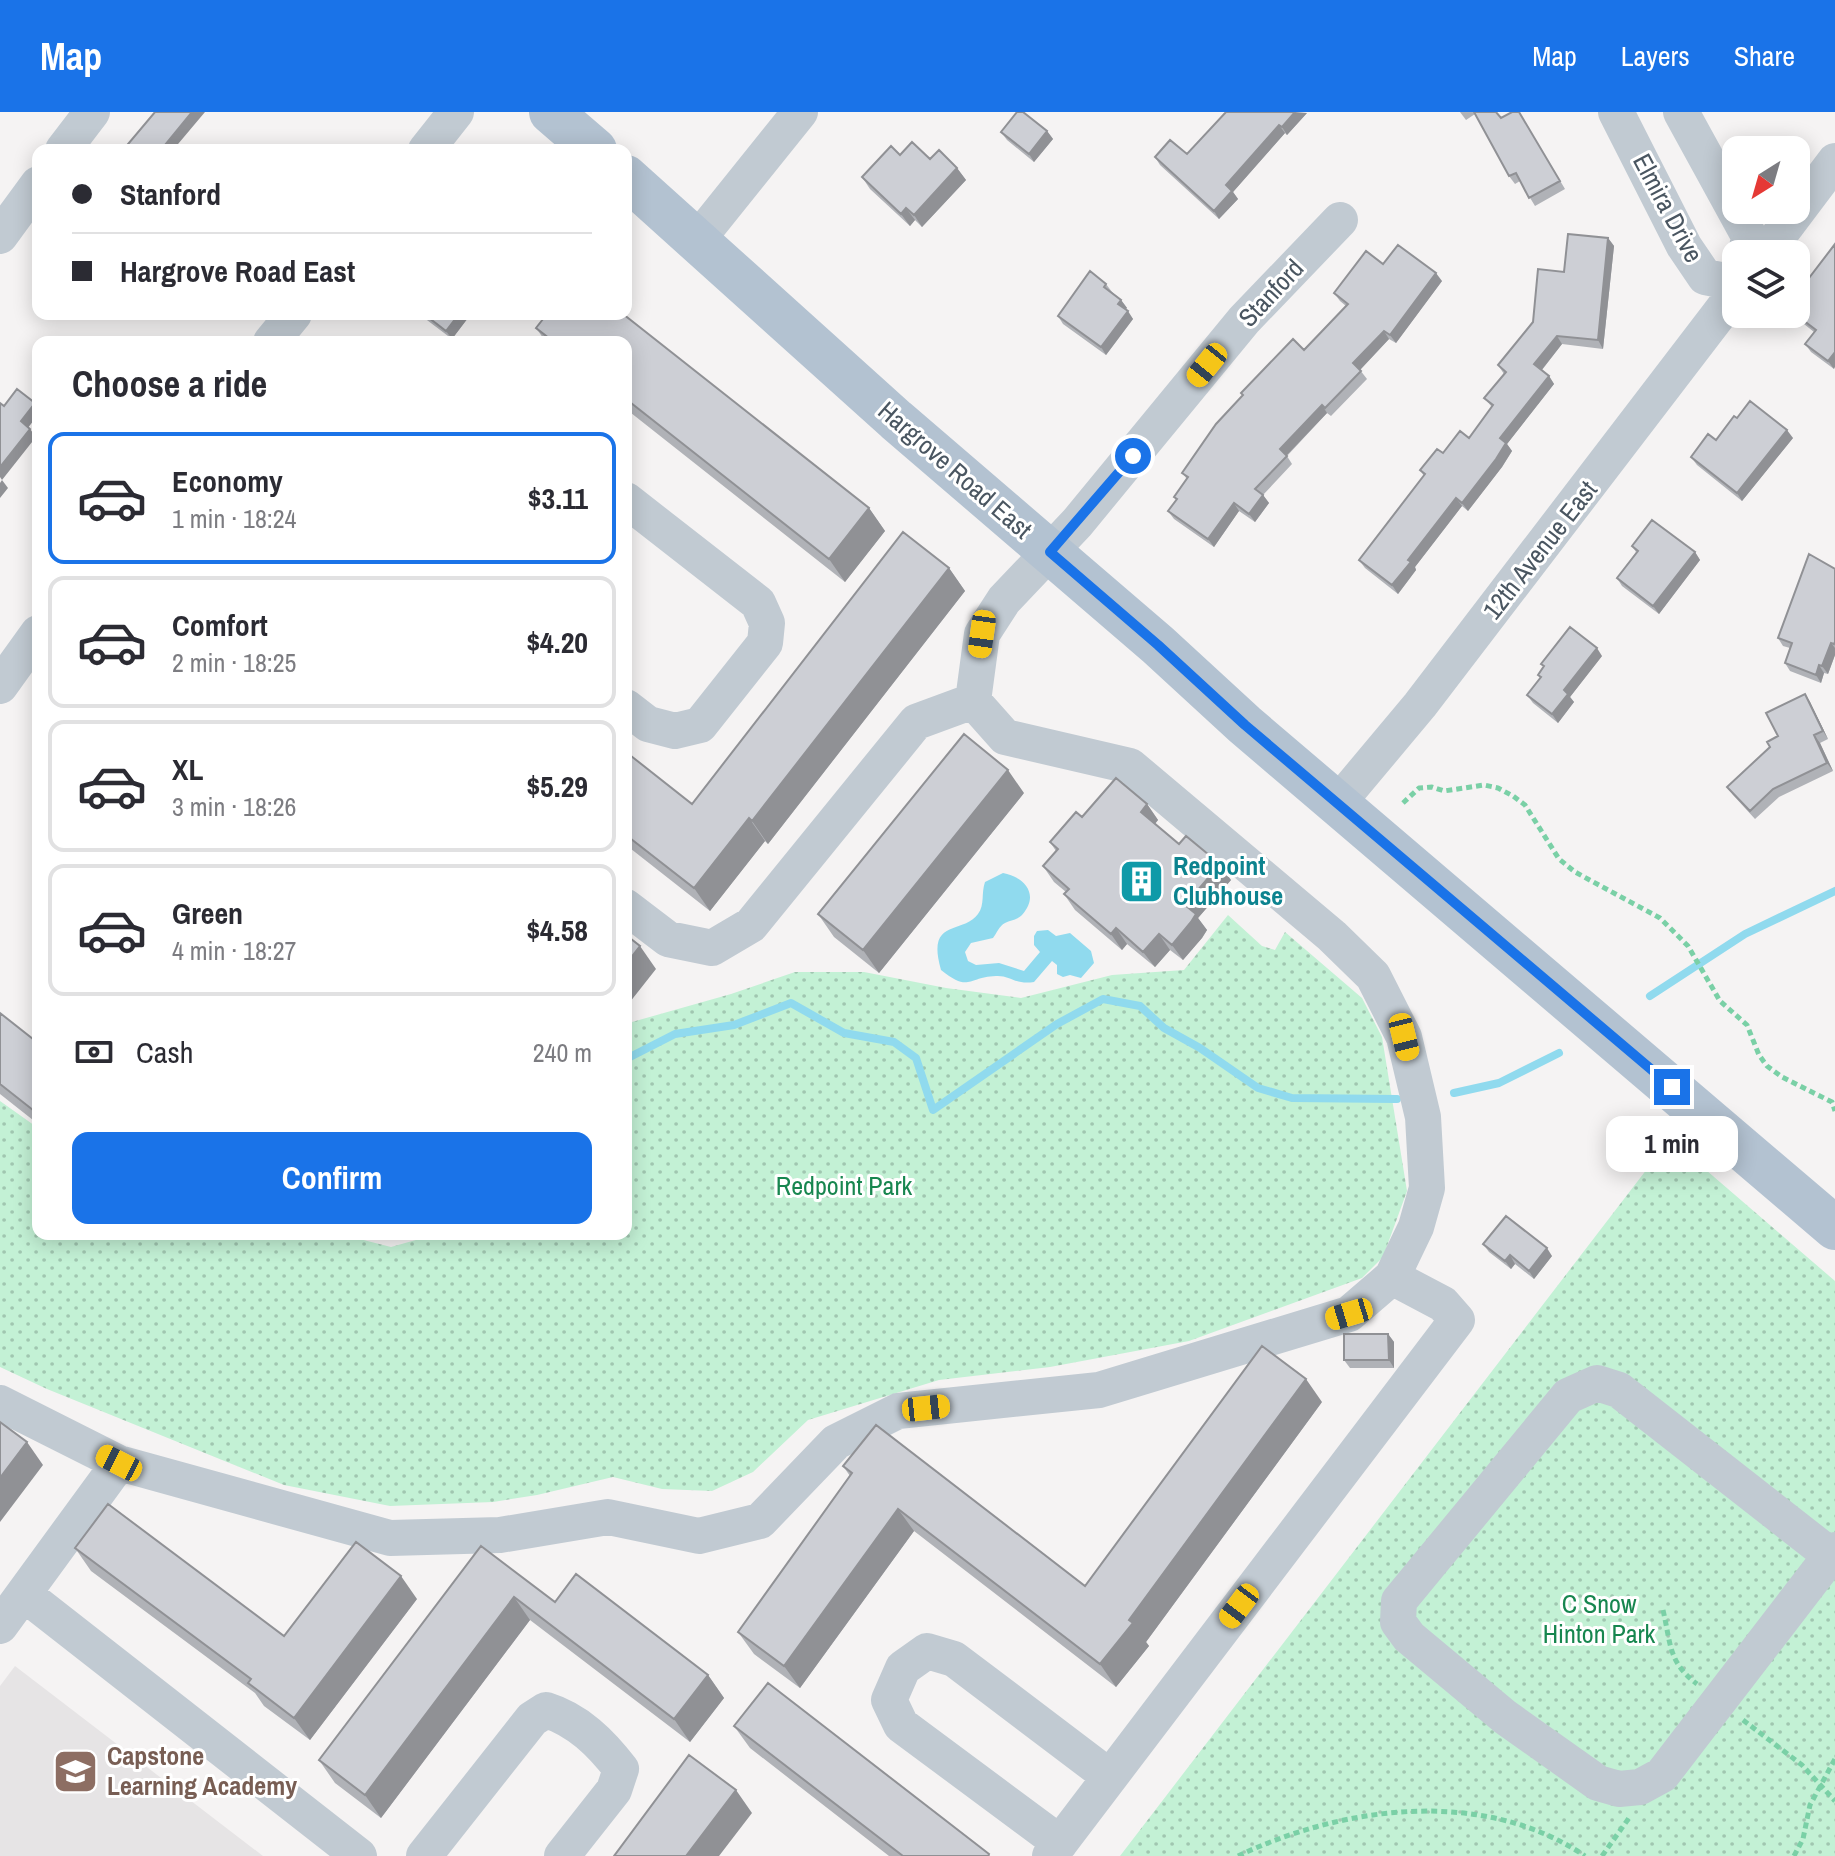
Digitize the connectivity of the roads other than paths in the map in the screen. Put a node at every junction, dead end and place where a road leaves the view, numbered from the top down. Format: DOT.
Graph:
graph roads {
  1 [pos="92,112"];
  2 [pos="456,112"];
  3 [pos="551,112"];
  4 [pos="800,112"];
  5 [pos="1616,112"];
  6 [pos="1681,112"];
  7 [pos="68,144"];
  8 [pos="431,144"];
  9 [pos="588,144"];
  10 [pos="1835,161"];
  11 [pos="632,182"];
  12 [pos="32,192"];
  13 [pos="1340,220"];
  14 [pos="0,236"];
  15 [pos="698,239"];
  16 [pos="1748,240"];
  17 [pos="1776,240"];
  18 [pos="1722,280"];
  19 [pos="1722,310"];
  20 [pos="289,320"];
  21 [pos="276,336"];
  22 [pos="632,505"];
  23 [pos="1050,552"];
  24 [pos="32,641"];
  25 [pos="0,686"];
  26 [pos="973,701"];
  27 [pos="632,712"];
  28 [pos="1338,803"];
  29 [pos="632,912"];
  30 [pos="1835,1228"];
  31 [pos="1392,1277"];
  32 [pos="0,1403"];
  33 [pos="119,1463"];
  34 [pos="1833,1551"];
  35 [pos="24,1594"];
  36 [pos="0,1626"];
  37 [pos="1110,1777"];
  38 [pos="1055,1849"];
  39 [pos="359,1856"];
  40 [pos="424,1856"];
  41 [pos="562,1856"];
  1 -- 7 [label="street"];
  2 -- 8 [label="street"];
  3 -- 9 [label="main road"];
  4 -- 15 [label="street"];
  5 -- 18 [label="street, Elmira Drive"];
  6 -- 16 [label="street, Elmira Drive"];
  10 -- 17 [label="street"];
  11 -- 15 [label="main road, Hargrove Road East"];
  12 -- 14 [label="street"];
  13 -- 23 [label="street, Stanford"];
  15 -- 23 [label="main road, Hargrove Road East"];
  19 -- 28 [label="street, 12th Avenue East"];
  20 -- 21 [label="street"];
  22 -- 27 [label="street"];
  23 -- 26 [label="street, Stanford"];
  23 -- 28 [label="main road, Hargrove Road East"];
  24 -- 25 [label="street"];
  26 -- 29 [label="street"];
  26 -- 31 [label="street"];
  28 -- 30 [label="main road, Hargrove Road East"];
  31 -- 33 [label="street"];
  31 -- 37 [label="street"];
  32 -- 33 [label="street"];
  33 -- 35 [label="street"];
  34 -- 34 [label="street"];
  35 -- 36 [label="street"];
  35 -- 39 [label="street"];
  37 -- 38 [label="street"];
  37 -- 38 [label="street"];
  40 -- 41 [label="street"];
}
